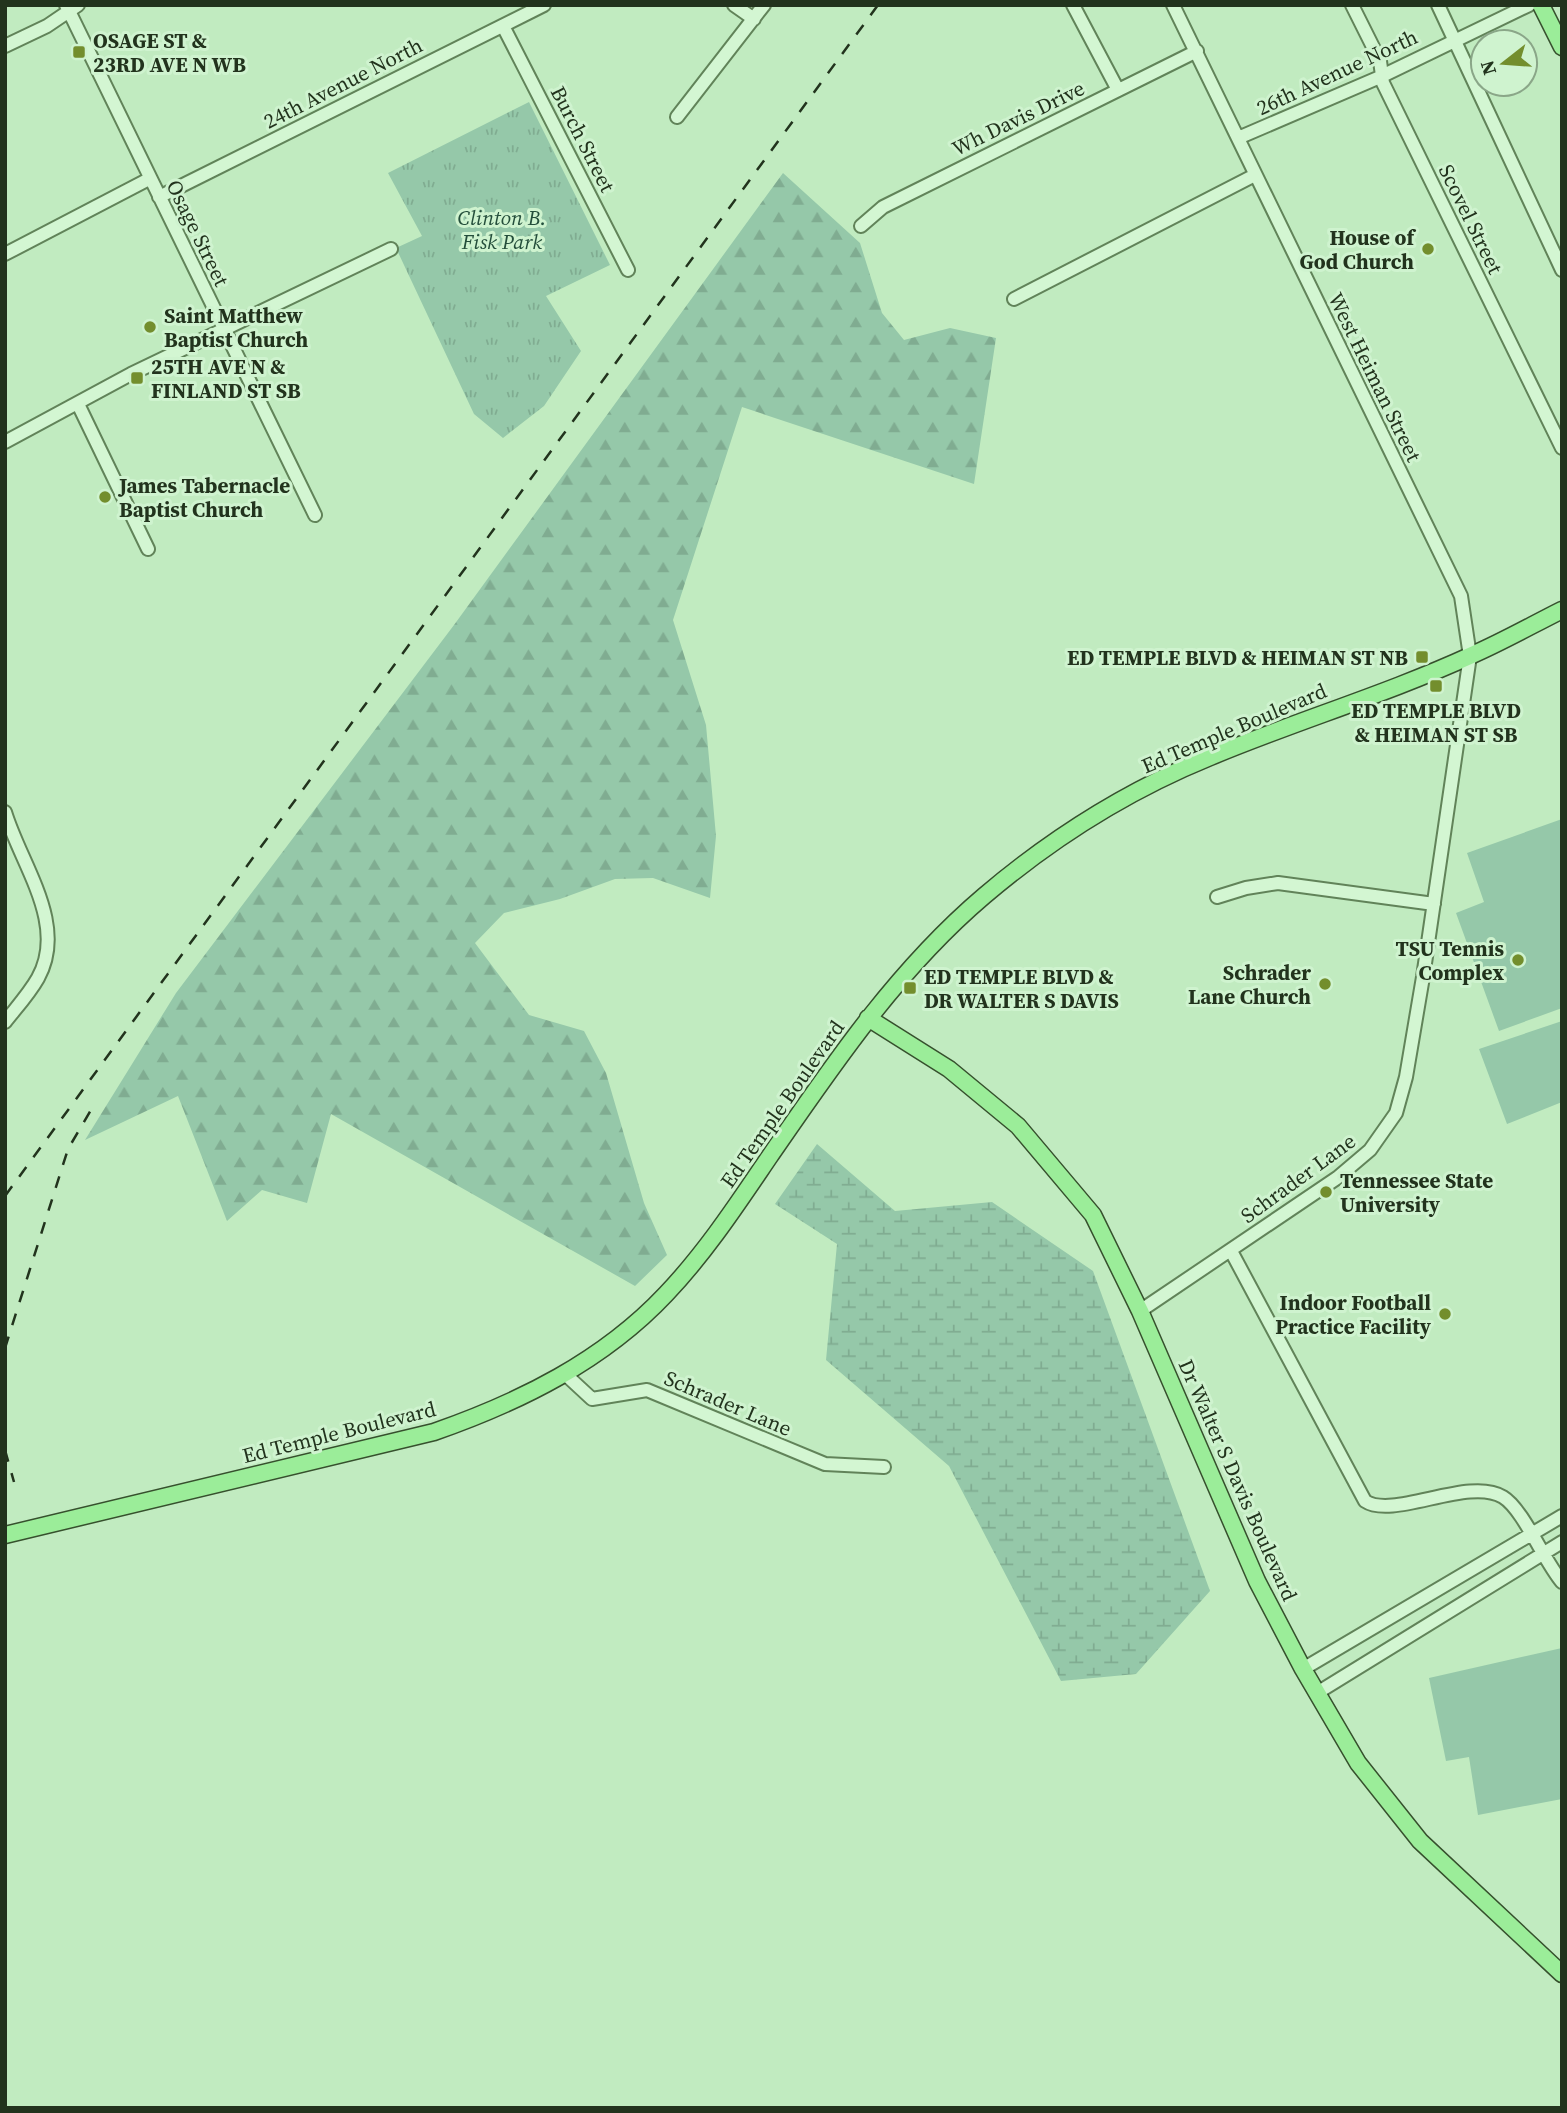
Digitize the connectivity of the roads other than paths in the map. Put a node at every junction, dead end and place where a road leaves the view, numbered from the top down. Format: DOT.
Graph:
graph roads {
  1 [pos="544,5"];
  2 [pos="734,5"];
  3 [pos="764,5"];
  4 [pos="1073,5"];
  5 [pos="1173,5"];
  6 [pos="1352,5"];
  7 [pos="1438,5"];
  8 [pos="1529,5"];
  9 [pos="1541,5"];
  10 [pos="71,7"];
  11 [pos="754,19"];
  12 [pos="503,26"];
  13 [pos="1454,39"];
  14 [pos="5,46"];
  15 [pos="1562,47"];
  16 [pos="1197,51"];
  17 [pos="1380,77"];
  18 [pos="1118,90"];
  19 [pos="677,117"];
  20 [pos="1238,138"];
  21 [pos="1255,175"];
  22 [pos="149,179"];
  23 [pos="159,197"];
  24 [pos="861,226"];
  25 [pos="391,249"];
  26 [pos="5,254"];
  27 [pos="628,270"];
  28 [pos="1562,270"];
  29 [pos="1014,299"];
  30 [pos="224,329"];
  31 [pos="78,404"];
  32 [pos="5,442"];
  33 [pos="1562,448"];
  34 [pos="315,515"];
  35 [pos="148,549"];
  36 [pos="1562,610"];
  37 [pos="1470,656"];
  38 [pos="6,815"];
  39 [pos="1217,897"];
  40 [pos="1434,904"];
  41 [pos="868,1018"];
  42 [pos="5,1022"];
  43 [pos="1231,1251"];
  44 [pos="1140,1311"];
  45 [pos="565,1374"];
  46 [pos="884,1467"];
  47 [pos="1562,1516"];
  48 [pos="5,1535"];
  49 [pos="1530,1535"];
  50 [pos="1562,1542"];
  51 [pos="1543,1554"];
  52 [pos="1562,1582"];
  53 [pos="1303,1669"];
  54 [pos="1317,1693"];
  55 [pos="1562,1974"];
  1 -- 12 [label="street, 24th Avenue North"];
  2 -- 11 [label="street"];
  3 -- 11 [label="street"];
  4 -- 18 [label="street"];
  5 -- 16 [label="street, West Heiman Street"];
  6 -- 17 [label="street, Scovel Street"];
  7 -- 13 [label="street"];
  8 -- 13 [label="street, 26th Avenue North"];
  9 -- 15 [label="main road"];
  10 -- 14 [label="street"];
  10 -- 22 [label="street, Osage Street"];
  11 -- 19 [label="street"];
  12 -- 23 [label="street, 24th Avenue North"];
  12 -- 27 [label="street, Burch Street"];
  13 -- 17 [label="street, 26th Avenue North"];
  13 -- 28 [label="street"];
  16 -- 18 [label="street, Wh Davis Drive"];
  16 -- 20 [label="street, West Heiman Street"];
  17 -- 20 [label="street, 26th Avenue North"];
  17 -- 33 [label="street, Scovel Street"];
  18 -- 24 [label="street, Wh Davis Drive"];
  20 -- 21 [label="street, West Heiman Street"];
  21 -- 29 [label="street"];
  21 -- 37 [label="street, West Heiman Street"];
  22 -- 23 [label="street, Osage Street"];
  22 -- 26 [label="street"];
  23 -- 30 [label="street, Osage Street"];
  25 -- 30 [label="street"];
  30 -- 31 [label="street"];
  30 -- 34 [label="street, Osage Street"];
  31 -- 32 [label="street"];
  31 -- 35 [label="street"];
  36 -- 37 [label="main road, Ed Temple Boulevard"];
  37 -- 40 [label="street, Schrader Lane"];
  37 -- 41 [label="main road, Ed Temple Boulevard"];
  38 -- 42 [label="street"];
  39 -- 40 [label="street"];
  40 -- 43 [label="street, Schrader Lane"];
  41 -- 44 [label="main road, Dr Walter S Davis Boulevard"];
  41 -- 45 [label="main road, Ed Temple Boulevard"];
  43 -- 44 [label="street, Schrader Lane"];
  43 -- 49 [label="street"];
  44 -- 53 [label="main road, Dr Walter S Davis Boulevard"];
  45 -- 46 [label="street, Schrader Lane"];
  45 -- 48 [label="main road, Ed Temple Boulevard"];
  47 -- 49 [label="street"];
  49 -- 51 [label="street"];
  49 -- 53 [label="street"];
  50 -- 51 [label="street"];
  51 -- 52 [label="street"];
  51 -- 54 [label="street"];
  53 -- 54 [label="main road, Dr Walter S Davis Boulevard"];
  54 -- 55 [label="main road, Dr Walter S Davis Boulevard"];
}
